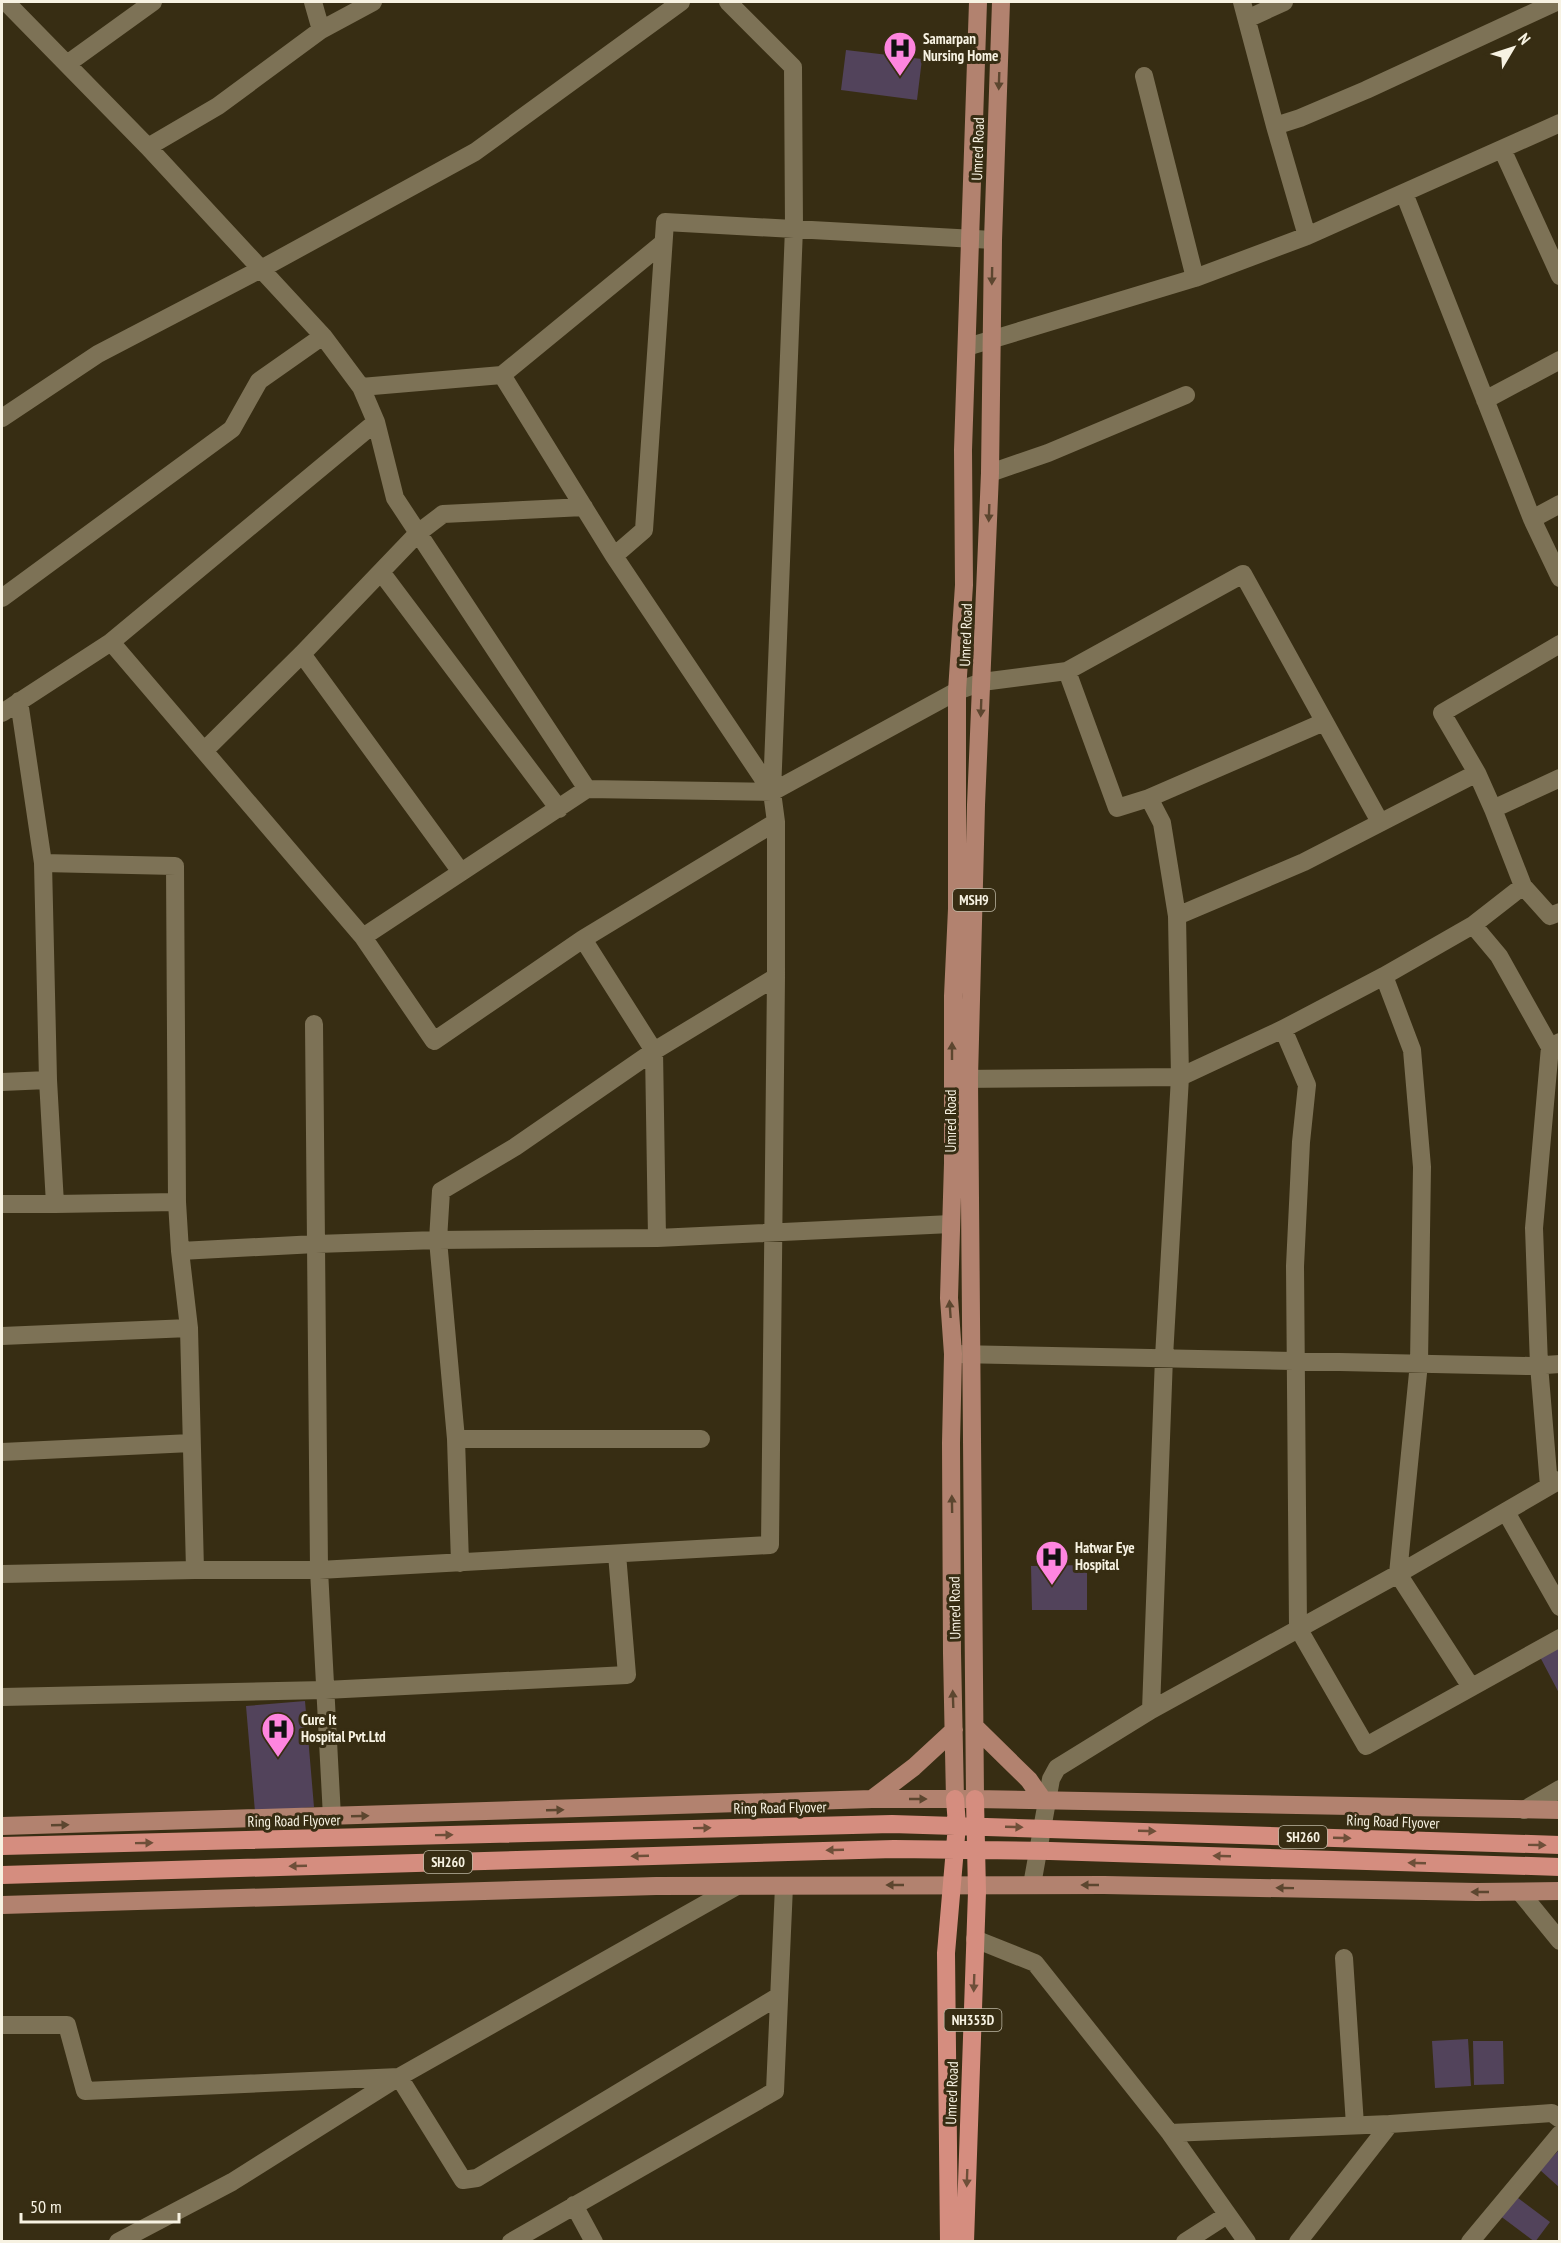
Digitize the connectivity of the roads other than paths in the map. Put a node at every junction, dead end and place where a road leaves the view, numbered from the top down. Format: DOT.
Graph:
graph roads {
  1 [pos="6,2"];
  2 [pos="153,2"];
  3 [pos="313,2"];
  4 [pos="373,2"];
  5 [pos="681,2"];
  6 [pos="728,2"];
  7 [pos="978,2"];
  8 [pos="1001,2"];
  9 [pos="1284,2"];
  10 [pos="1556,2"];
  11 [pos="1245,10"];
  12 [pos="321,30"];
  13 [pos="67,64"];
  14 [pos="1144,76"];
  15 [pos="1560,123"];
  16 [pos="1275,126"];
  17 [pos="148,147"];
  18 [pos="1502,149"];
  19 [pos="1404,194"];
  20 [pos="794,228"];
  21 [pos="1307,236"];
  22 [pos="970,238"];
  23 [pos="993,240"];
  24 [pos="663,243"];
  25 [pos="261,269"];
  26 [pos="1560,276"];
  27 [pos="1195,278"];
  28 [pos="323,336"];
  29 [pos="992,339"];
  30 [pos="967,347"];
  31 [pos="1560,360"];
  32 [pos="502,375"];
  33 [pos="362,387"];
  34 [pos="1186,395"];
  35 [pos="1485,400"];
  36 [pos="2,418"];
  37 [pos="376,422"];
  38 [pos="990,473"];
  39 [pos="1560,504"];
  40 [pos="584,507"];
  41 [pos="1532,519"];
  42 [pos="418,533"];
  43 [pos="614,556"];
  44 [pos="381,572"];
  45 [pos="1560,578"];
  46 [pos="2,598"];
  47 [pos="111,642"];
  48 [pos="1560,645"];
  49 [pos="302,654"];
  50 [pos="1067,671"];
  51 [pos="982,682"];
  52 [pos="957,691"];
  53 [pos="20,701"];
  54 [pos="2,713"];
  55 [pos="1324,722"];
  56 [pos="205,750"];
  57 [pos="1477,773"];
  58 [pos="1560,778"];
  59 [pos="587,789"];
  60 [pos="772,792"];
  61 [pos="1149,798"];
  62 [pos="559,809"];
  63 [pos="1492,809"];
  64 [pos="776,822"];
  65 [pos="1380,822"];
  66 [pos="43,863"];
  67 [pos="461,872"];
  68 [pos="1523,886"];
  69 [pos="1560,912"];
  70 [pos="1177,916"];
  71 [pos="1473,925"];
  72 [pos="363,937"];
  73 [pos="582,939"];
  74 [pos="1384,976"];
  75 [pos="776,977"];
  76 [pos="314,1023"];
  77 [pos="1282,1029"];
  78 [pos="1555,1044"];
  79 [pos="654,1052"];
  80 [pos="1180,1077"];
  81 [pos="960,1079"];
  82 [pos="48,1080"];
  83 [pos="2,1082"];
  84 [pos="177,1202"];
  85 [pos="2,1204"];
  86 [pos="55,1204"];
  87 [pos="951,1224"];
  88 [pos="774,1233"];
  89 [pos="657,1238"];
  90 [pos="438,1240"];
  91 [pos="316,1244"];
  92 [pos="180,1251"];
  93 [pos="189,1328"];
  94 [pos="2,1336"];
  95 [pos="962,1355"];
  96 [pos="1164,1357"];
  97 [pos="1294,1360"];
  98 [pos="1419,1363"];
  99 [pos="1560,1364"];
  100 [pos="1539,1365"];
  101 [pos="456,1439"];
  102 [pos="701,1439"];
  103 [pos="191,1443"];
  104 [pos="2,1452"];
  105 [pos="1555,1483"];
  106 [pos="1506,1512"];
  107 [pos="617,1554"];
  108 [pos="460,1563"];
  109 [pos="195,1570"];
  110 [pos="319,1570"];
  111 [pos="2,1574"];
  112 [pos="1398,1574"];
  113 [pos="952,1583"];
  114 [pos="973,1583"];
  115 [pos="1560,1607"];
  116 [pos="1298,1628"];
  117 [pos="1560,1638"];
  118 [pos="1471,1687"];
  119 [pos="325,1690"];
  120 [pos="2,1697"];
  121 [pos="1151,1710"];
  122 [pos="975,1727"];
  123 [pos="954,1730"];
  124 [pos="1560,1789"];
  125 [pos="872,1799"];
  126 [pos="956,1799"];
  127 [pos="975,1799"];
  128 [pos="1045,1800"];
  129 [pos="1524,1810"];
  130 [pos="1560,1810"];
  131 [pos="332,1816"];
  132 [pos="2,1826"];
  133 [pos="1560,1845"];
  134 [pos="2,1846"];
  135 [pos="1560,1867"];
  136 [pos="2,1875"];
  137 [pos="951,1884"];
  138 [pos="977,1885"];
  139 [pos="1032,1885"];
  140 [pos="737,1886"];
  141 [pos="784,1886"];
  142 [pos="1560,1891"];
  143 [pos="1520,1892"];
  144 [pos="2,1905"];
  145 [pos="975,1939"];
  146 [pos="1560,1941"];
  147 [pos="1344,1958"];
  148 [pos="779,1996"];
  149 [pos="2,2025"];
  150 [pos="399,2077"];
  151 [pos="1560,2119"];
  152 [pos="1390,2124"];
  153 [pos="1355,2126"];
  154 [pos="1170,2133"];
  155 [pos="1560,2134"];
  156 [pos="574,2205"];
  157 [pos="1227,2215"];
  158 [pos="118,2241"];
  159 [pos="511,2241"];
  160 [pos="594,2241"];
  161 [pos="949,2241"];
  162 [pos="965,2241"];
  163 [pos="1185,2241"];
  164 [pos="1247,2241"];
  165 [pos="1298,2241"];
  166 [pos="1470,2241"];
  1 -- 13 [label="street"];
  2 -- 13 [label="street"];
  3 -- 12 [label="street"];
  4 -- 12 [label="street"];
  5 -- 25 [label="street"];
  6 -- 20 [label="street"];
  7 -- 22 [label="main road"];
  8 -- 23 [label="main road, Umred Road / MSH9, one-way"];
  9 -- 11 [label="street"];
  10 -- 16 [label="street"];
  11 -- 16 [label="street"];
  12 -- 17 [label="street"];
  13 -- 17 [label="street"];
  14 -- 27 [label="street"];
  15 -- 18 [label="street"];
  16 -- 21 [label="street"];
  17 -- 25 [label="street"];
  18 -- 19 [label="street"];
  18 -- 26 [label="street"];
  19 -- 21 [label="street"];
  19 -- 35 [label="street"];
  20 -- 22 [label="street"];
  20 -- 24 [label="street"];
  20 -- 60 [label="street"];
  21 -- 27 [label="street"];
  22 -- 23 [label="street"];
  22 -- 30 [label="main road"];
  23 -- 29 [label="main road, Umred Road / MSH9, one-way"];
  24 -- 32 [label="street"];
  24 -- 43 [label="street"];
  25 -- 28 [label="street"];
  25 -- 36 [label="street"];
  27 -- 29 [label="street"];
  28 -- 33 [label="street"];
  28 -- 46 [label="street"];
  29 -- 30 [label="street"];
  29 -- 38 [label="main road, Umred Road / MSH9"];
  30 -- 52 [label="main road"];
  31 -- 35 [label="street"];
  32 -- 33 [label="street"];
  32 -- 40 [label="street"];
  33 -- 37 [label="street"];
  34 -- 38 [label="street"];
  35 -- 41 [label="street"];
  37 -- 42 [label="street"];
  37 -- 47 [label="street"];
  38 -- 51 [label="main road, Umred Road / MSH9, one-way"];
  39 -- 41 [label="street"];
  40 -- 42 [label="street"];
  40 -- 43 [label="street"];
  41 -- 45 [label="street"];
  42 -- 44 [label="street"];
  42 -- 59 [label="street"];
  43 -- 60 [label="street"];
  44 -- 49 [label="street"];
  44 -- 62 [label="street"];
  47 -- 53 [label="street"];
  47 -- 56 [label="street"];
  48 -- 57 [label="street"];
  49 -- 56 [label="street"];
  49 -- 67 [label="street"];
  50 -- 51 [label="street"];
  50 -- 55 [label="street"];
  50 -- 61 [label="street"];
  51 -- 52 [label="street"];
  51 -- 81 [label="main road, Umred Road / MSH9, one-way"];
  52 -- 60 [label="street"];
  81 -- 52 [label="main road, one-way"];
  53 -- 54 [label="street"];
  53 -- 66 [label="street"];
  55 -- 61 [label="street"];
  55 -- 65 [label="street"];
  56 -- 72 [label="street"];
  57 -- 63 [label="street"];
  57 -- 65 [label="street"];
  58 -- 63 [label="street"];
  59 -- 60 [label="street"];
  59 -- 62 [label="street"];
  60 -- 64 [label="street"];
  61 -- 70 [label="street"];
  62 -- 67 [label="street"];
  63 -- 68 [label="street"];
  64 -- 73 [label="street"];
  64 -- 75 [label="street"];
  65 -- 70 [label="street"];
  66 -- 82 [label="street"];
  66 -- 84 [label="street"];
  67 -- 72 [label="street"];
  68 -- 69 [label="street"];
  68 -- 71 [label="street"];
  70 -- 80 [label="street"];
  71 -- 74 [label="street"];
  71 -- 78 [label="street"];
  72 -- 73 [label="street"];
  73 -- 79 [label="street"];
  74 -- 77 [label="street"];
  74 -- 98 [label="street"];
  75 -- 79 [label="street"];
  75 -- 88 [label="street"];
  76 -- 91 [label="street"];
  77 -- 80 [label="street"];
  77 -- 97 [label="street"];
  78 -- 100 [label="street"];
  79 -- 89 [label="street"];
  79 -- 90 [label="street"];
  80 -- 81 [label="street"];
  80 -- 96 [label="street"];
  81 -- 87 [label="main road"];
  81 -- 95 [label="main road, Umred Road / MSH9"];
  82 -- 83 [label="street"];
  82 -- 86 [label="street"];
  84 -- 86 [label="street"];
  84 -- 92 [label="street"];
  85 -- 86 [label="street"];
  87 -- 88 [label="street"];
  95 -- 87 [label="main road, one-way"];
  88 -- 89 [label="street"];
  88 -- 107 [label="street"];
  89 -- 90 [label="street"];
  90 -- 91 [label="street"];
  90 -- 101 [label="street"];
  91 -- 92 [label="street"];
  91 -- 110 [label="street"];
  92 -- 93 [label="street"];
  93 -- 94 [label="street"];
  93 -- 103 [label="street"];
  95 -- 96 [label="street"];
  113 -- 95 [label="main road, one-way"];
  95 -- 114 [label="main road, Umred Road / MSH9"];
  96 -- 97 [label="street"];
  96 -- 121 [label="street"];
  97 -- 98 [label="street"];
  97 -- 116 [label="street"];
  98 -- 100 [label="street"];
  98 -- 112 [label="street"];
  99 -- 100 [label="street"];
  100 -- 105 [label="street"];
  101 -- 102 [label="street"];
  101 -- 108 [label="street"];
  103 -- 104 [label="street"];
  103 -- 109 [label="street"];
  105 -- 106 [label="street"];
  106 -- 112 [label="street"];
  106 -- 115 [label="street"];
  107 -- 108 [label="street"];
  107 -- 119 [label="street"];
  108 -- 110 [label="street"];
  109 -- 110 [label="street"];
  109 -- 111 [label="street"];
  110 -- 119 [label="street"];
  112 -- 116 [label="street"];
  112 -- 118 [label="street"];
  113 -- 114 [label="main road"];
  123 -- 113 [label="main road, one-way"];
  114 -- 122 [label="main road, Umred Road / MSH9"];
  116 -- 118 [label="street"];
  116 -- 121 [label="street"];
  117 -- 118 [label="street"];
  119 -- 120 [label="street"];
  119 -- 131 [label="street"];
  121 -- 128 [label="street"];
  122 -- 127 [label="main road, Umred Road / MSH9"];
  122 -- 128 [label="main road"];
  123 -- 125 [label="main road"];
  123 -- 126 [label="main road"];
  124 -- 129 [label="street"];
  125 -- 126 [label="main road, one-way"];
  131 -- 125 [label="main road, one-way"];
  126 -- 127 [label="main road"];
  126 -- 137 [label="highway, NH353D"];
  127 -- 128 [label="main road"];
  127 -- 138 [label="highway, Umred Road / NH353D"];
  128 -- 129 [label="main road"];
  128 -- 139 [label="street"];
  129 -- 130 [label="main road"];
  132 -- 131 [label="main road, one-way"];
  134 -- 133 [label="highway, Ring Road Flyover / SH260, one-way"];
  135 -- 136 [label="highway, SH260, one-way"];
  137 -- 138 [label="main road"];
  137 -- 141 [label="main road, one-way"];
  137 -- 161 [label="highway, NH353D"];
  138 -- 139 [label="main road"];
  138 -- 145 [label="highway, Umred Road / NH353D"];
  143 -- 139 [label="main road, one-way"];
  140 -- 141 [label="main road"];
  140 -- 144 [label="main road"];
  140 -- 150 [label="street"];
  141 -- 148 [label="street"];
  142 -- 143 [label="main road"];
  143 -- 146 [label="street"];
  145 -- 154 [label="street"];
  145 -- 162 [label="highway, Umred Road / NH353D, one-way"];
  147 -- 153 [label="street"];
  148 -- 150 [label="street"];
  148 -- 156 [label="street"];
  149 -- 150 [label="street"];
  150 -- 158 [label="street"];
  151 -- 152 [label="street"];
  152 -- 153 [label="street"];
  152 -- 165 [label="street"];
  153 -- 154 [label="street"];
  154 -- 157 [label="street"];
  155 -- 166 [label="street"];
  156 -- 159 [label="street"];
  156 -- 160 [label="street"];
  157 -- 163 [label="street"];
  157 -- 164 [label="street"];
}
